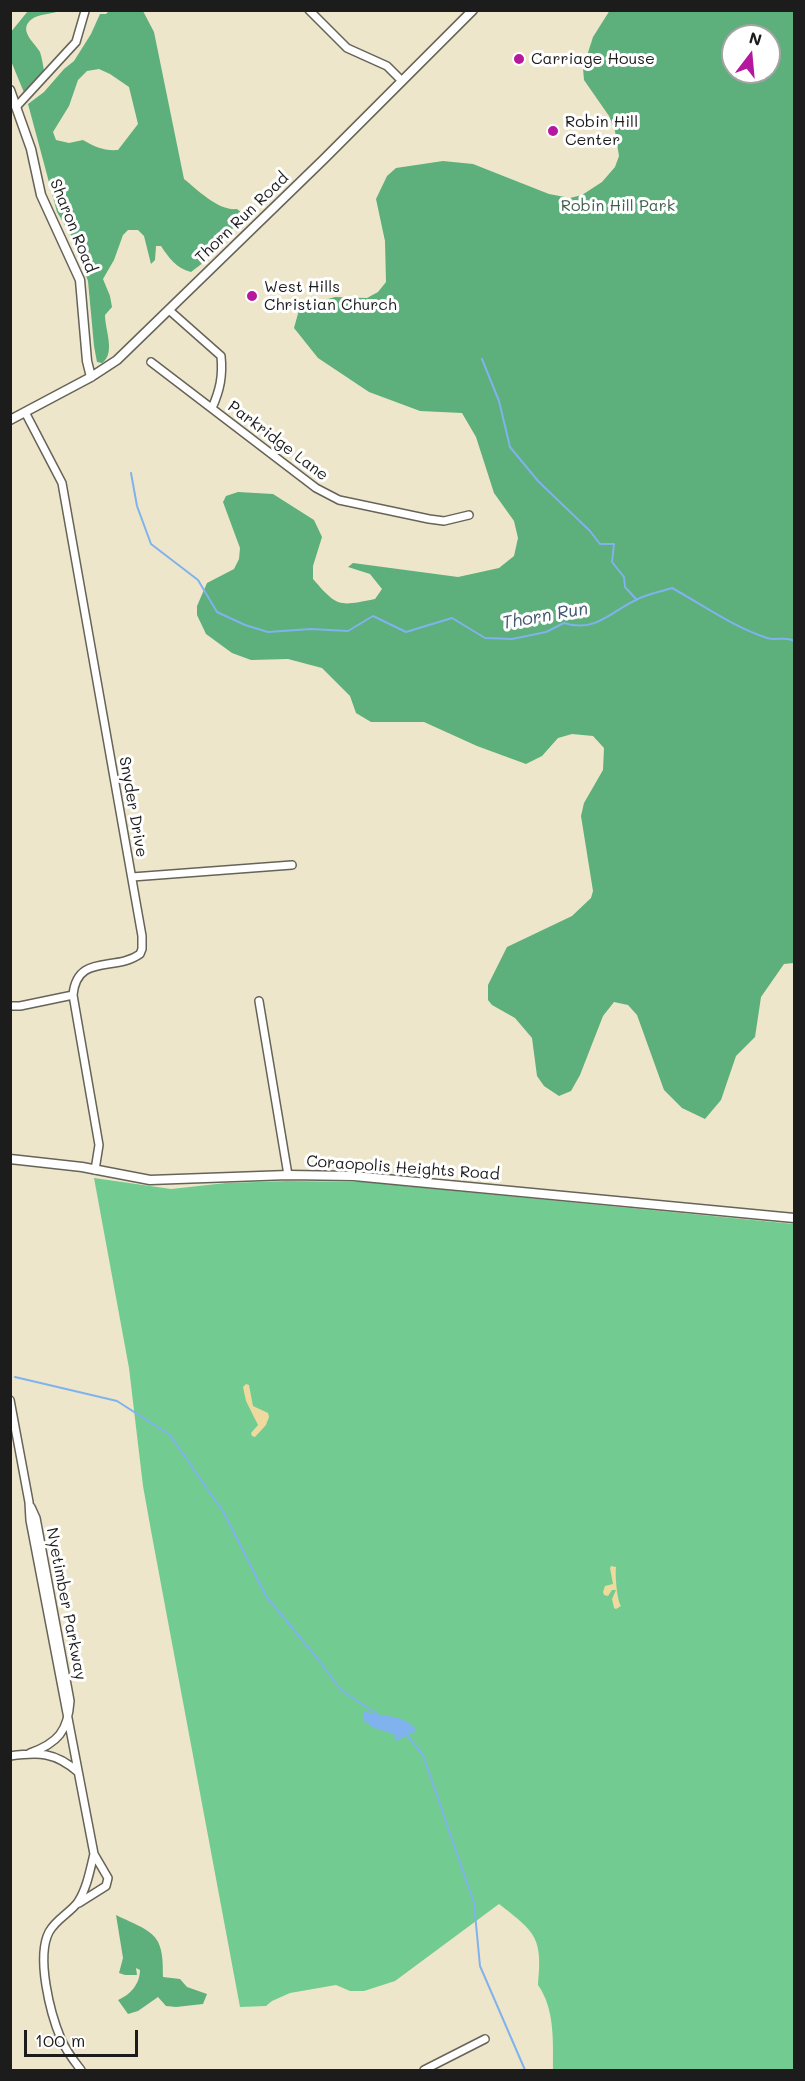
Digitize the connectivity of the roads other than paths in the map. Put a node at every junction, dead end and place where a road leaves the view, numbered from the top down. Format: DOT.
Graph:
graph roads {
  1 [pos="309,10"];
  2 [pos="473,10"];
  3 [pos="85,11"];
  4 [pos="402,81"];
  5 [pos="10,90"];
  6 [pos="17,106"];
  7 [pos="169,310"];
  8 [pos="151,362"];
  9 [pos="91,377"];
  10 [pos="212,408"];
  11 [pos="25,412"];
  12 [pos="10,420"];
  13 [pos="469,515"];
  14 [pos="292,865"];
  15 [pos="132,878"];
  16 [pos="73,994"];
  17 [pos="259,1000"];
  18 [pos="10,1006"];
  19 [pos="10,1159"];
  20 [pos="96,1170"];
  21 [pos="288,1175"];
  22 [pos="795,1218"];
  23 [pos="10,1400"];
  24 [pos="68,1713"];
  25 [pos="30,1754"];
  26 [pos="10,1756"];
  27 [pos="78,1772"];
  28 [pos="94,1854"];
  29 [pos="76,1904"];
  30 [pos="485,2039"];
  31 [pos="81,2070"];
  32 [pos="424,2070"];
  1 -- 4 [label="street"];
  2 -- 4 [label="street, Thorn Run Road"];
  3 -- 6 [label="street"];
  4 -- 7 [label="street, Thorn Run Road"];
  5 -- 6 [label="street, Sharon Road"];
  6 -- 9 [label="street, Sharon Road"];
  7 -- 9 [label="street, Thorn Run Road"];
  7 -- 10 [label="street, Parkridge Lane"];
  8 -- 10 [label="street, Parkridge Lane"];
  9 -- 11 [label="street, Thorn Run Road"];
  10 -- 13 [label="street, Parkridge Lane"];
  11 -- 12 [label="street, Thorn Run Road"];
  11 -- 15 [label="street, Snyder Drive"];
  14 -- 15 [label="street"];
  15 -- 16 [label="street, Snyder Drive"];
  16 -- 18 [label="street"];
  16 -- 20 [label="street"];
  17 -- 21 [label="street"];
  19 -- 20 [label="street, Coraopolis Heights Road"];
  20 -- 21 [label="street, Coraopolis Heights Road"];
  21 -- 22 [label="street, Coraopolis Heights Road"];
  23 -- 24 [label="street, Nyetimber Parkway"];
  24 -- 25 [label="street"];
  24 -- 27 [label="street, Nyetimber Parkway"];
  25 -- 26 [label="street"];
  25 -- 27 [label="street"];
  27 -- 28 [label="street, Nyetimber Parkway"];
  28 -- 29 [label="street"];
  28 -- 29 [label="street"];
  29 -- 31 [label="street"];
  30 -- 32 [label="street"];
}
